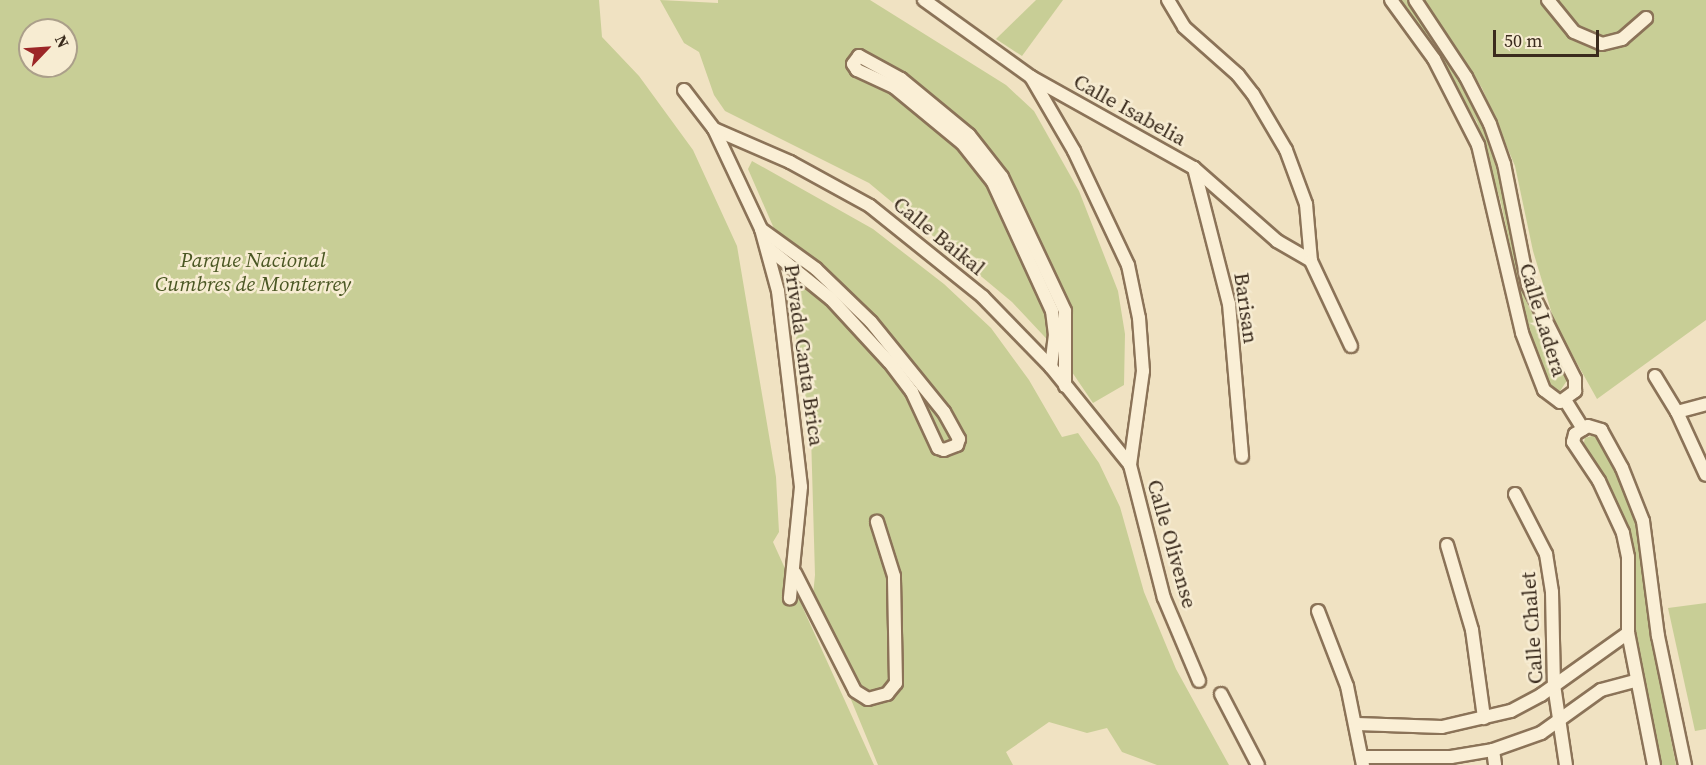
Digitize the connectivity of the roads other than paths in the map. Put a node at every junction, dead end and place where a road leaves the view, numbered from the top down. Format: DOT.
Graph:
graph roads {
  1 [pos="924,0"];
  2 [pos="1168,0"];
  3 [pos="1391,0"];
  4 [pos="1415,0"];
  5 [pos="1548,0"];
  6 [pos="1646,18"];
  7 [pos="1031,77"];
  8 [pos="684,90"];
  9 [pos="714,129"];
  10 [pos="1194,168"];
  11 [pos="761,229"];
  12 [pos="768,248"];
  13 [pos="1311,261"];
  14 [pos="1351,346"];
  15 [pos="1051,367"];
  16 [pos="1655,376"];
  17 [pos="1065,386"];
  18 [pos="1565,400"];
  19 [pos="1706,404"];
  20 [pos="1677,412"];
  21 [pos="1583,429"];
  22 [pos="1242,456"];
  23 [pos="1130,465"];
  24 [pos="1706,475"];
  25 [pos="1515,494"];
  26 [pos="877,522"];
  27 [pos="1447,545"];
  28 [pos="795,573"];
  29 [pos="790,598"];
  30 [pos="1318,611"];
  31 [pos="1628,633"];
  32 [pos="1199,681"];
  33 [pos="1635,681"];
  34 [pos="1554,686"];
  35 [pos="1221,694"];
  36 [pos="1484,718"];
  37 [pos="1560,719"];
  38 [pos="1357,724"];
  39 [pos="1493,750"];
  40 [pos="1362,761"];
  41 [pos="1258,765"];
  42 [pos="1495,765"];
  43 [pos="1566,765"];
  44 [pos="1654,765"];
  45 [pos="1685,765"];
  1 -- 7 [label="street, Calle Isabelia"];
  2 -- 13 [label="street"];
  3 -- 18 [label="street, Calle Ladera"];
  4 -- 18 [label="street, Calle Ladera"];
  5 -- 6 [label="street"];
  7 -- 10 [label="street, Calle Isabelia"];
  7 -- 23 [label="street, Calle Olivense"];
  8 -- 9 [label="street, Calle Baikal"];
  9 -- 11 [label="street, Privada Canta Brica"];
  9 -- 15 [label="street, Calle Baikal"];
  10 -- 13 [label="street, Calle Isabelia"];
  10 -- 22 [label="street, Barisan"];
  11 -- 12 [label="street, Privada Canta Brica"];
  11 -- 12 [label="street"];
  12 -- 28 [label="street, Privada Canta Brica"];
  13 -- 14 [label="street"];
  15 -- 17 [label="street, Calle Baikal"];
  15 -- 17 [label="street"];
  16 -- 20 [label="street"];
  17 -- 23 [label="street, Calle Baikal"];
  18 -- 21 [label="street"];
  19 -- 20 [label="street"];
  20 -- 24 [label="street"];
  21 -- 31 [label="street"];
  21 -- 45 [label="street"];
  23 -- 32 [label="street, Calle Olivense"];
  25 -- 34 [label="street, Calle Chalet"];
  26 -- 28 [label="street"];
  27 -- 36 [label="street"];
  28 -- 29 [label="street, Privada Canta Brica"];
  30 -- 38 [label="street"];
  31 -- 33 [label="street"];
  31 -- 34 [label="street"];
  33 -- 37 [label="street"];
  33 -- 44 [label="street"];
  34 -- 36 [label="street"];
  34 -- 37 [label="street, Calle Chalet"];
  35 -- 41 [label="street"];
  36 -- 38 [label="street"];
  37 -- 39 [label="street"];
  37 -- 43 [label="street, Calle Chalet"];
  38 -- 40 [label="street"];
  39 -- 40 [label="street"];
  39 -- 42 [label="street"];
}
